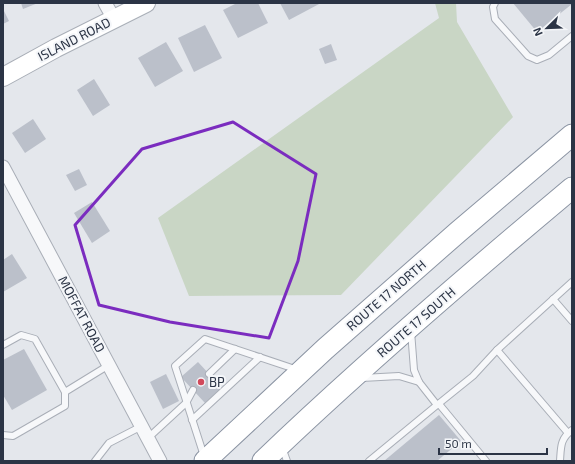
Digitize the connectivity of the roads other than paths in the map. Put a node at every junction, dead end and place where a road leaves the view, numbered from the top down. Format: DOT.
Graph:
graph roads {
  1 [pos="105,3"];
  2 [pos="146,3"];
  3 [pos="495,3"];
  4 [pos="114,19"];
  5 [pos="572,36"];
  6 [pos="3,76"];
  7 [pos="572,135"];
  8 [pos="3,167"];
  9 [pos="572,188"];
  10 [pos="572,282"];
  11 [pos="553,299"];
  12 [pos="572,321"];
  13 [pos="411,327"];
  14 [pos="3,345"];
  15 [pos="235,349"];
  16 [pos="497,350"];
  17 [pos="260,357"];
  18 [pos="109,365"];
  19 [pos="301,371"];
  20 [pos="209,374"];
  21 [pos="352,379"];
  22 [pos="419,382"];
  23 [pos="193,390"];
  24 [pos="65,392"];
  25 [pos="186,403"];
  26 [pos="438,404"];
  27 [pos="192,420"];
  28 [pos="570,431"];
  29 [pos="145,432"];
  30 [pos="3,435"];
  31 [pos="284,452"];
  32 [pos="95,461"];
  33 [pos="160,461"];
  34 [pos="205,461"];
  35 [pos="263,461"];
  36 [pos="369,461"];
  37 [pos="486,461"];
  38 [pos="560,461"];
  1 -- 4 [label="street"];
  2 -- 4 [label="main road, ISLAND ROAD"];
  3 -- 5 [label="lane"];
  4 -- 6 [label="main road, ISLAND ROAD"];
  7 -- 19 [label="highway, ROUTE 17 NORTH"];
  8 -- 18 [label="street, MOFFAT ROAD"];
  9 -- 13 [label="highway, ROUTE 17 SOUTH"];
  10 -- 11 [label="lane"];
  11 -- 12 [label="lane"];
  11 -- 16 [label="lane"];
  13 -- 21 [label="highway, ROUTE 17 SOUTH"];
  13 -- 22 [label="lane"];
  14 -- 24 [label="lane"];
  15 -- 17 [label="lane"];
  15 -- 20 [label="lane"];
  15 -- 25 [label="lane"];
  16 -- 26 [label="lane"];
  16 -- 28 [label="lane"];
  17 -- 19 [label="lane"];
  17 -- 27 [label="lane"];
  18 -- 24 [label="lane"];
  18 -- 29 [label="street, MOFFAT ROAD"];
  19 -- 34 [label="highway, ROUTE 17 NORTH"];
  21 -- 22 [label="lane"];
  21 -- 31 [label="highway, ROUTE 17 SOUTH"];
  22 -- 26 [label="lane"];
  23 -- 25 [label="lane"];
  24 -- 30 [label="lane"];
  25 -- 27 [label="lane"];
  25 -- 29 [label="lane"];
  26 -- 36 [label="lane"];
  26 -- 37 [label="lane"];
  27 -- 34 [label="lane"];
  28 -- 38 [label="lane"];
  29 -- 32 [label="lane"];
  29 -- 33 [label="street, MOFFAT ROAD"];
  31 -- 35 [label="highway, ROUTE 17 SOUTH"];
}
